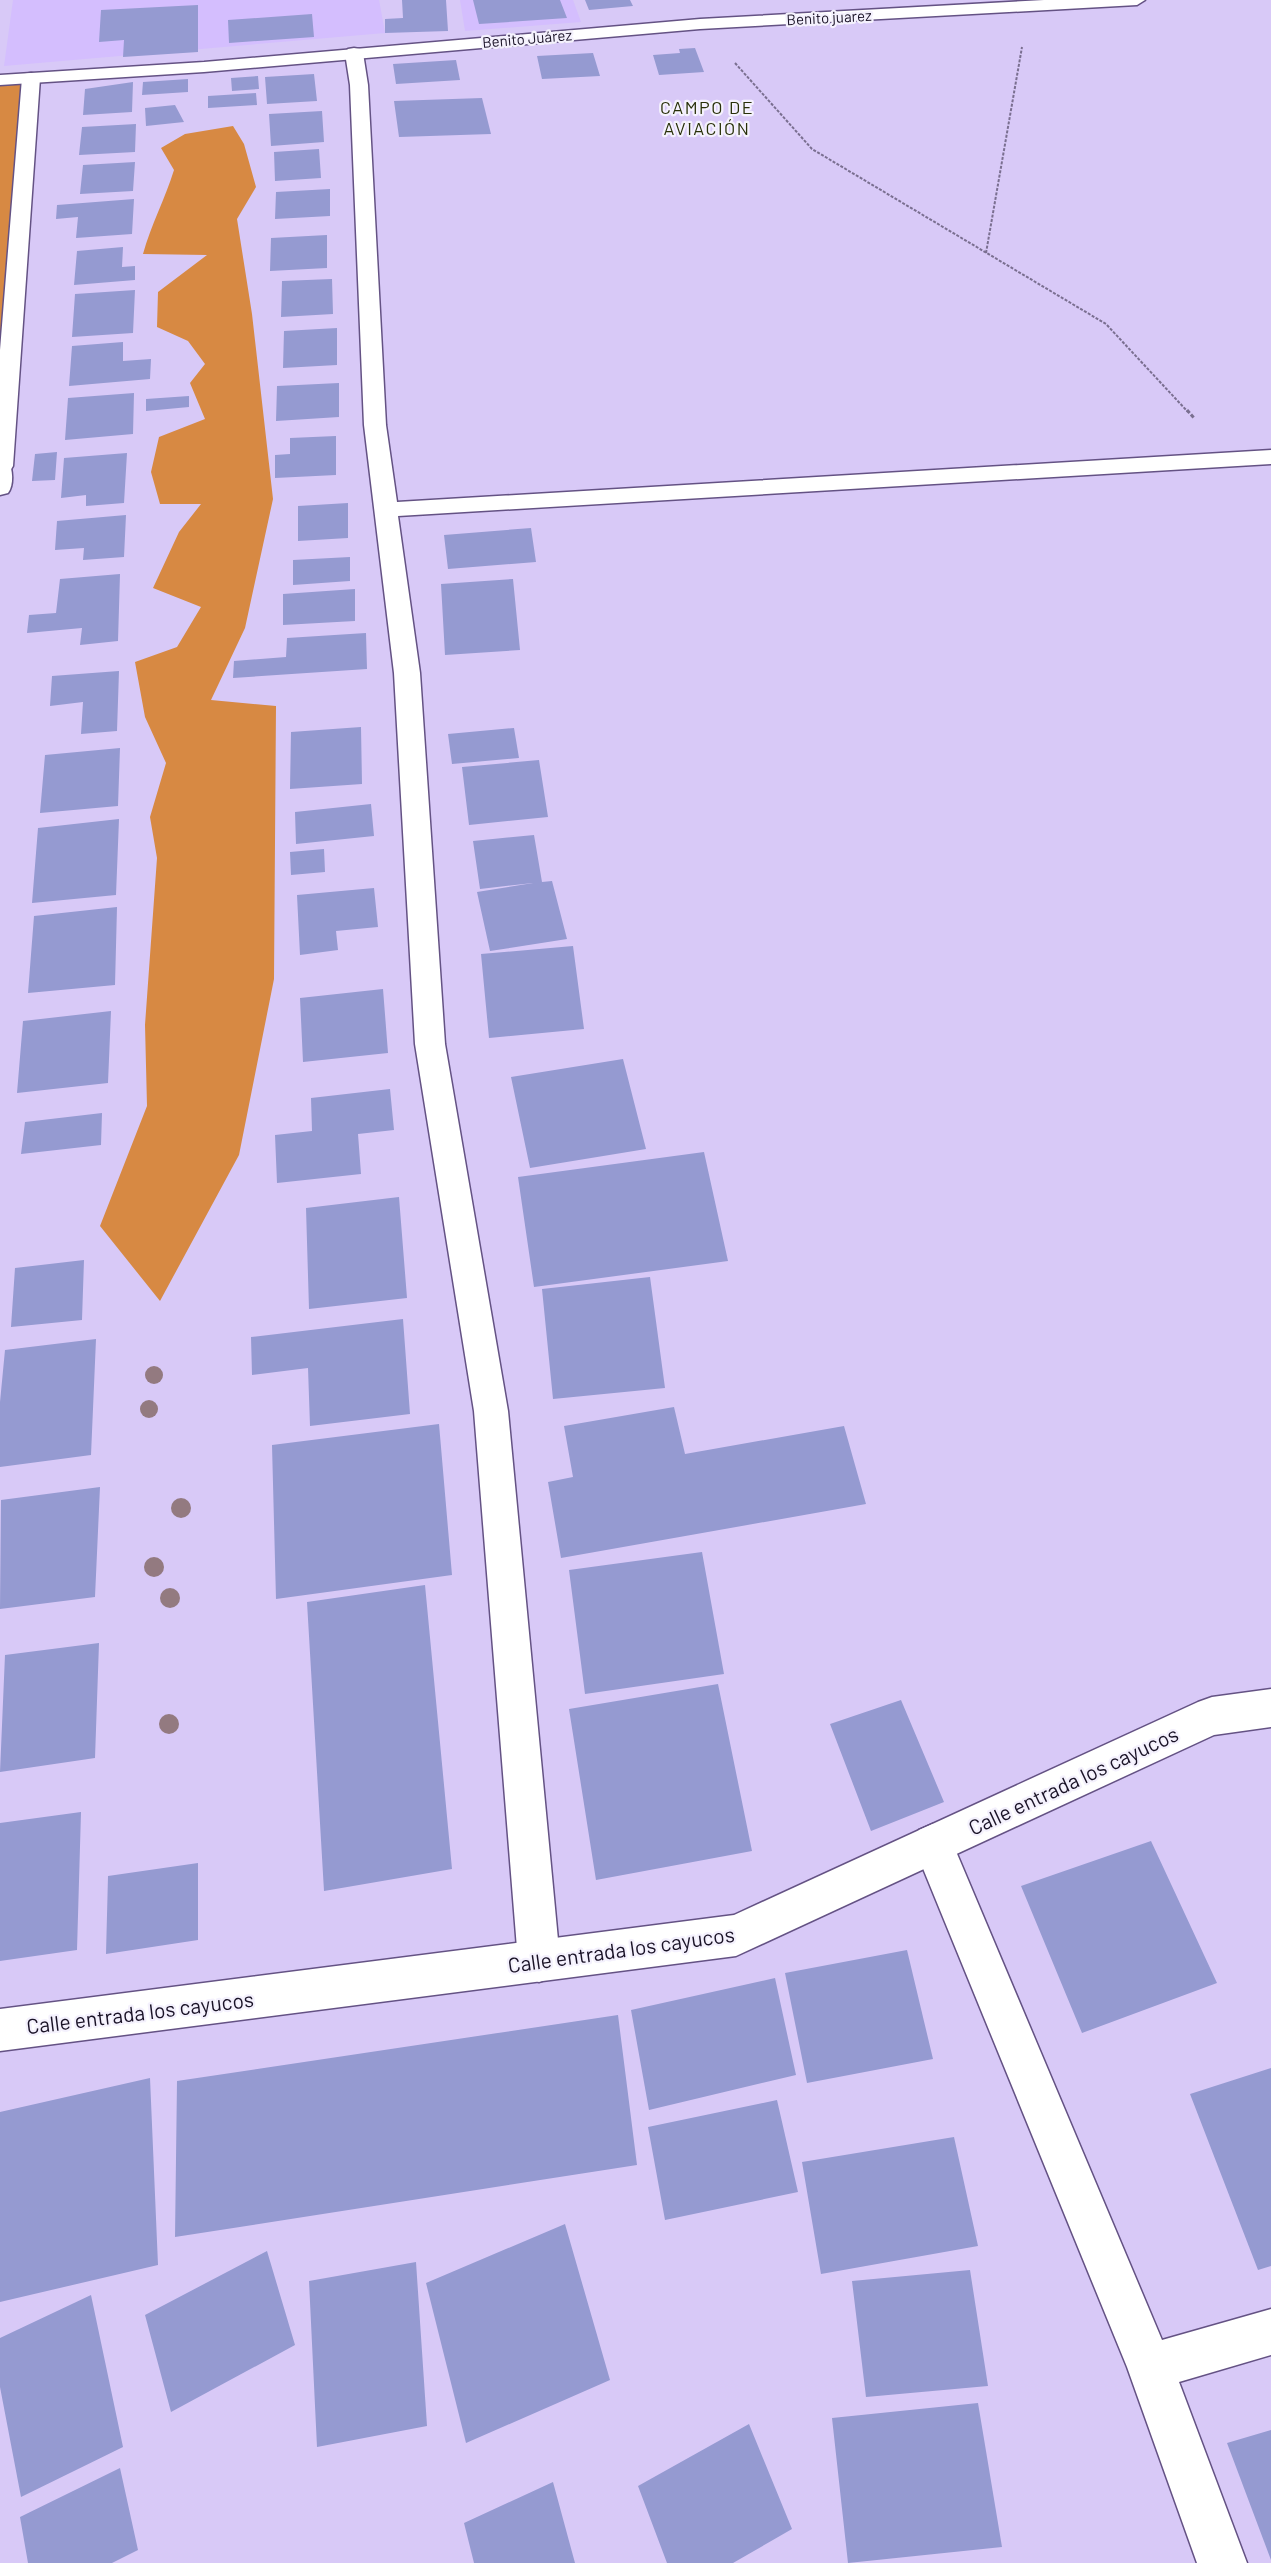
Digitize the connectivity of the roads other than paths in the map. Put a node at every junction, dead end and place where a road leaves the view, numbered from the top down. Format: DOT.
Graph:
graph roads {
  1 [pos="1137,0"];
  2 [pos="700,24"];
  3 [pos="354,53"];
  4 [pos="31,78"];
  5 [pos="0,80"];
  6 [pos="1271,457"];
  7 [pos="0,473"];
  8 [pos="386,510"];
  9 [pos="1271,1708"];
  10 [pos="933,1844"];
  11 [pos="539,1961"];
  12 [pos="0,2030"];
  13 [pos="1271,2332"];
  14 [pos="1150,2367"];
  15 [pos="1222,2563"];
  1 -- 2 [label="street, Benito juarez"];
  2 -- 3 [label="street, Benito Juárez"];
  3 -- 4 [label="street, Benito Juárez"];
  3 -- 8 [label="street"];
  4 -- 5 [label="street, Benito Juárez"];
  4 -- 7 [label="street"];
  6 -- 8 [label="street"];
  8 -- 11 [label="street"];
  9 -- 10 [label="street, Calle entrada los cayucos"];
  10 -- 11 [label="street, Calle entrada los cayucos"];
  10 -- 14 [label="street"];
  11 -- 12 [label="street, Calle entrada los cayucos"];
  13 -- 14 [label="street"];
  14 -- 15 [label="street"];
}
